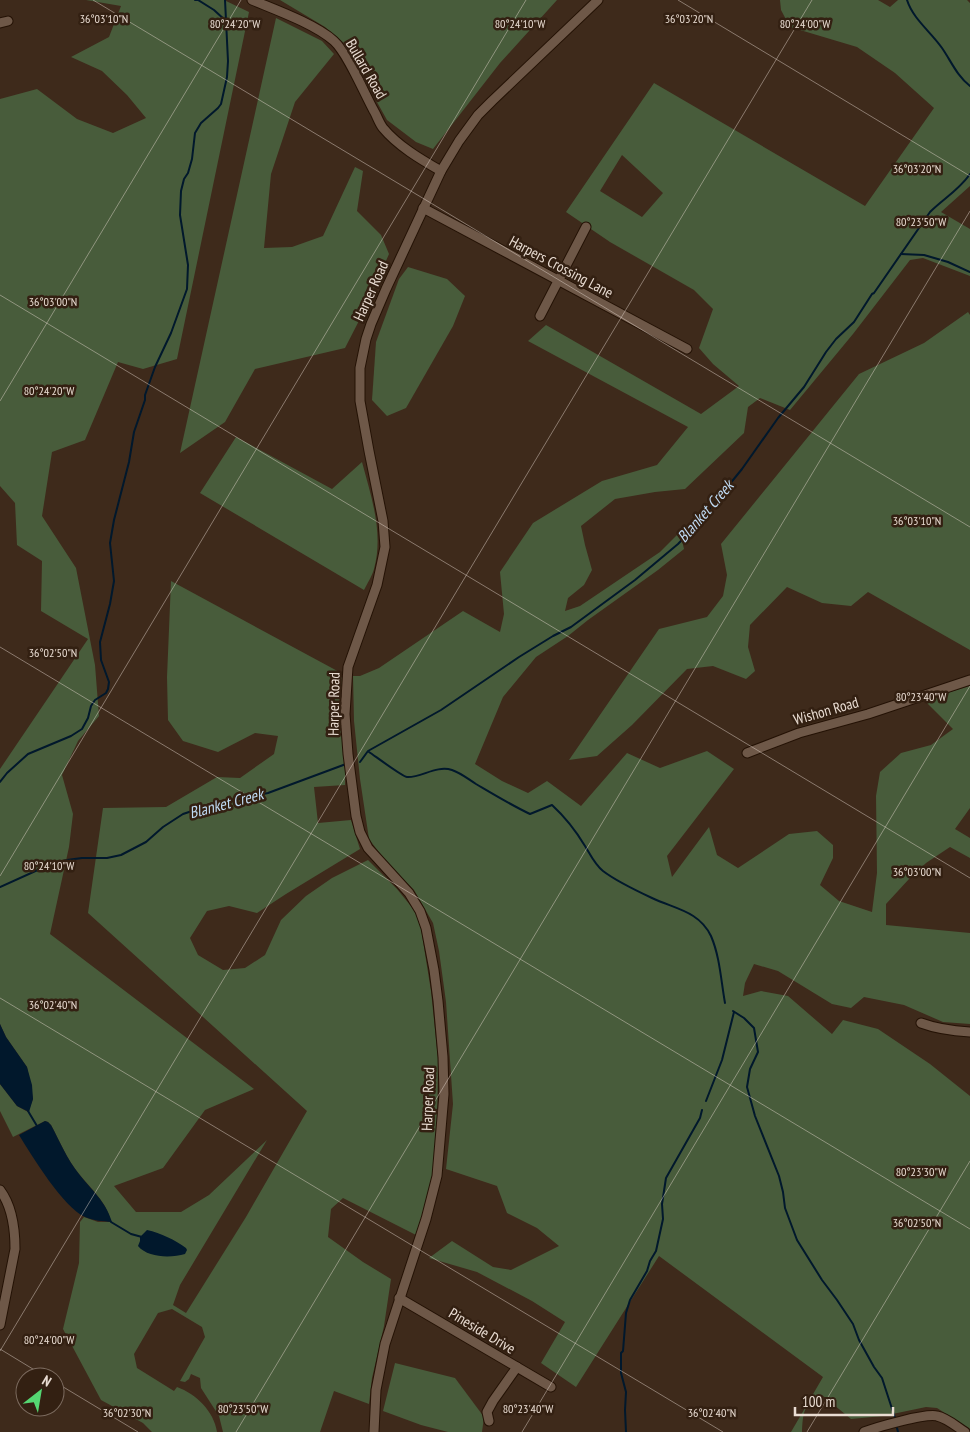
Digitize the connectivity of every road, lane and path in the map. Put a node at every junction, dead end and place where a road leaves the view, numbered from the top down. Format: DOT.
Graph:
graph roads {
  1 [pos="252,0"];
  2 [pos="598,0"];
  3 [pos="441,171"];
  4 [pos="424,208"];
  5 [pos="586,228"];
  6 [pos="558,281"];
  7 [pos="540,316"];
  8 [pos="687,349"];
  9 [pos="970,680"];
  10 [pos="747,753"];
  11 [pos="921,1023"];
  12 [pos="970,1032"];
  13 [pos="0,1190"];
  14 [pos="399,1298"];
  15 [pos="0,1325"];
  16 [pos="517,1367"];
  17 [pos="551,1386"];
  18 [pos="489,1421"];
  19 [pos="374,1432"];
  20 [pos="864,1432"];
  21 [pos="965,1432"];
  1 -- 3 [label="street, Bullard Road"];
  2 -- 3 [label="street, Harper Road"];
  3 -- 4 [label="street, Harper Road"];
  4 -- 6 [label="street, Harpers Crossing Lane"];
  4 -- 14 [label="street, Harper Road"];
  5 -- 6 [label="street"];
  6 -- 7 [label="street"];
  6 -- 8 [label="street, Harpers Crossing Lane"];
  9 -- 10 [label="street, Wishon Road"];
  11 -- 12 [label="street"];
  13 -- 15 [label="street"];
  14 -- 16 [label="street, Pineside Drive"];
  14 -- 19 [label="street, Harper Road"];
  16 -- 17 [label="street, Pineside Drive"];
  16 -- 18 [label="street"];
  20 -- 21 [label="street"];
}
